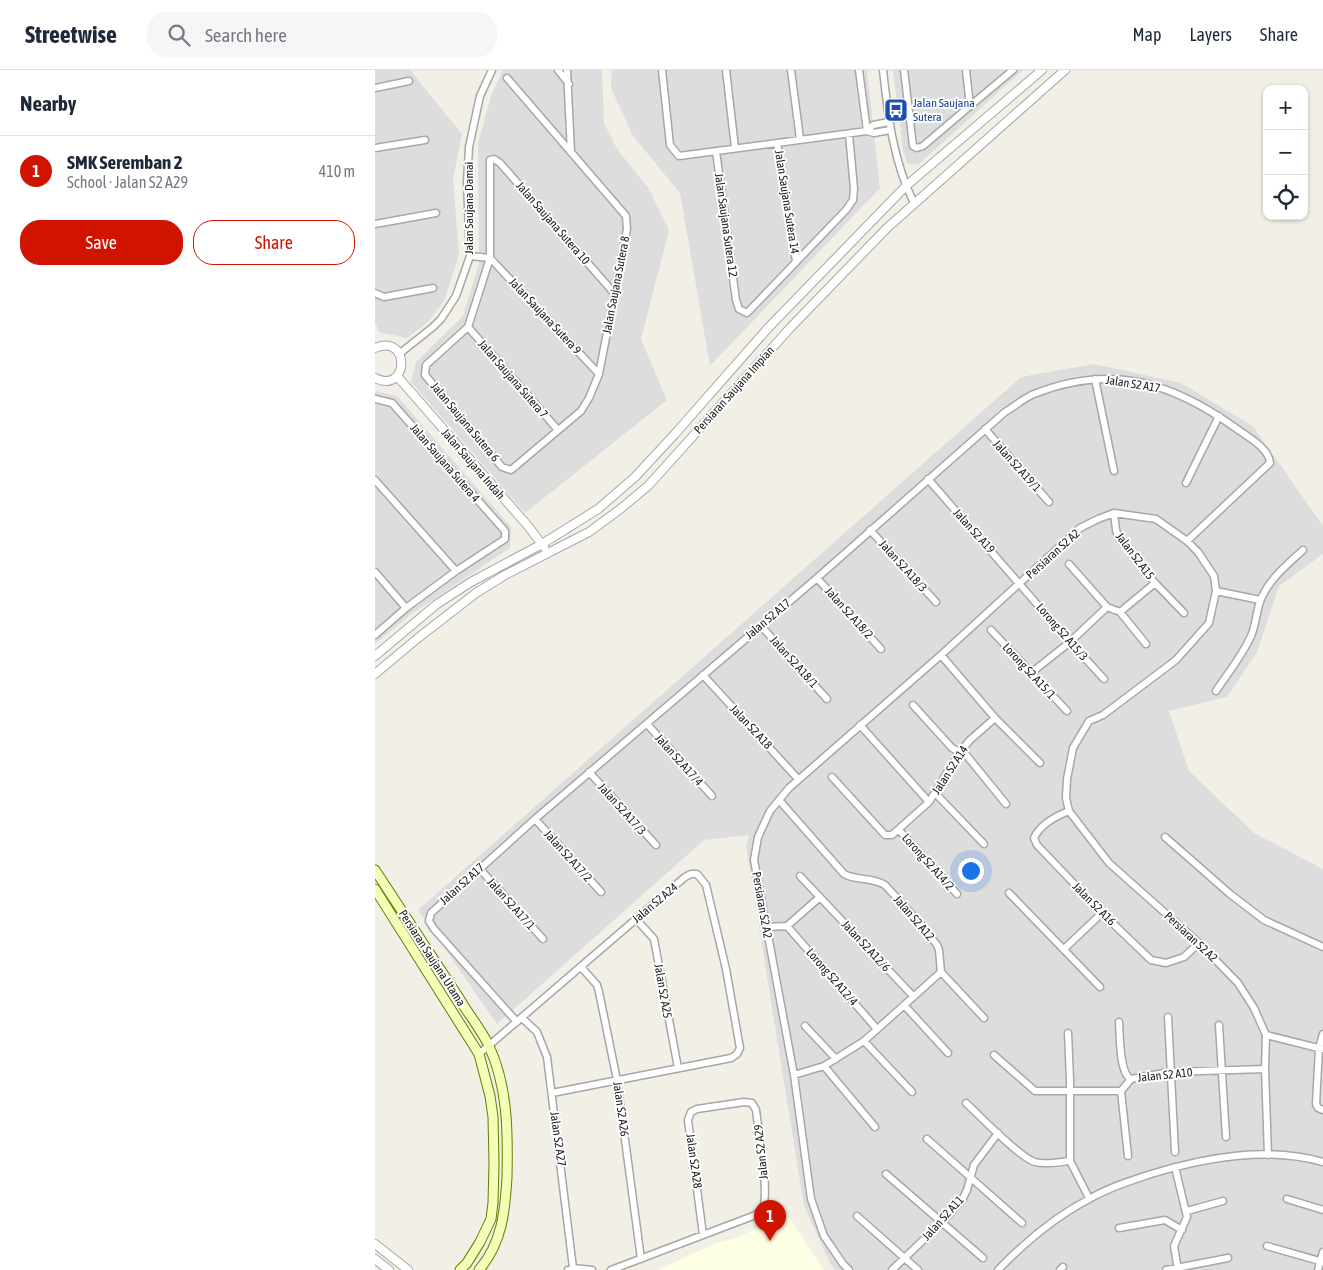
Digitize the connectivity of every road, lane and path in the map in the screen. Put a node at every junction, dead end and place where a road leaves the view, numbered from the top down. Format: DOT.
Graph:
graph roads {
  1 [pos="492,70"];
  2 [pos="558,70"];
  3 [pos="567,70"];
  4 [pos="662,70"];
  5 [pos="726,70"];
  6 [pos="791,70"];
  7 [pos="859,70"];
  8 [pos="883,70"];
  9 [pos="904,70"];
  10 [pos="966,70"];
  11 [pos="1013,70"];
  12 [pos="1042,70"];
  13 [pos="1065,70"];
  14 [pos="507,78"];
  15 [pos="409,81"];
  16 [pos="569,84"];
  17 [pos="375,88"];
  18 [pos="970,106"];
  19 [pos="889,122"];
  20 [pos="890,130"];
  21 [pos="867,131"];
  22 [pos="849,134"];
  23 [pos="425,140"];
  24 [pos="800,140"];
  25 [pos="777,143"];
  26 [pos="375,148"];
  27 [pos="735,148"];
  28 [pos="716,151"];
  29 [pos="571,152"];
  30 [pos="906,186"];
  31 [pos="914,203"];
  32 [pos="435,213"];
  33 [pos="375,224"];
  34 [pos="470,256"];
  35 [pos="491,258"];
  36 [pos="796,261"];
  37 [pos="433,288"];
  38 [pos="614,293"];
  39 [pos="375,294"];
  40 [pos="467,328"];
  41 [pos="375,347"];
  42 [pos="399,354"];
  43 [pos="599,374"];
  44 [pos="397,376"];
  45 [pos="375,378"];
  46 [pos="1095,379"];
  47 [pos="375,399"];
  48 [pos="1219,416"];
  49 [pos="558,430"];
  50 [pos="985,430"];
  51 [pos="511,470"];
  52 [pos="1114,471"];
  53 [pos="928,479"];
  54 [pos="375,480"];
  55 [pos="1186,483"];
  56 [pos="1049,502"];
  57 [pos="1113,513"];
  58 [pos="870,530"];
  59 [pos="1187,541"];
  60 [pos="542,544"];
  61 [pos="1303,550"];
  62 [pos="548,553"];
  63 [pos="1069,564"];
  64 [pos="456,571"];
  65 [pos="375,572"];
  66 [pos="817,578"];
  67 [pos="1020,583"];
  68 [pos="1155,583"];
  69 [pos="1216,591"];
  70 [pos="1261,600"];
  71 [pos="936,602"];
  72 [pos="1107,607"];
  73 [pos="406,608"];
  74 [pos="1120,612"];
  75 [pos="1184,613"];
  76 [pos="761,626"];
  77 [pos="991,630"];
  78 [pos="375,635"];
  79 [pos="1070,642"];
  80 [pos="1146,644"];
  81 [pos="881,649"];
  82 [pos="941,654"];
  83 [pos="375,656"];
  84 [pos="1031,673"];
  85 [pos="375,674"];
  86 [pos="703,675"];
  87 [pos="1104,679"];
  88 [pos="1216,691"];
  89 [pos="827,699"];
  90 [pos="913,705"];
  91 [pos="1067,711"];
  92 [pos="995,718"];
  93 [pos="647,724"];
  94 [pos="860,725"];
  95 [pos="960,752"];
  96 [pos="1039,763"];
  97 [pos="589,772"];
  98 [pos="832,777"];
  99 [pos="799,779"];
  100 [pos="935,793"];
  101 [pos="712,796"];
  102 [pos="779,800"];
  103 [pos="929,802"];
  104 [pos="1006,804"];
  105 [pos="1069,811"];
  106 [pos="535,819"];
  107 [pos="899,830"];
  108 [pos="1165,837"];
  109 [pos="984,844"];
  110 [pos="656,845"];
  111 [pos="480,868"];
  112 [pos="375,870"];
  113 [pos="800,876"];
  114 [pos="375,889"];
  115 [pos="601,892"];
  116 [pos="1009,893"];
  117 [pos="957,894"];
  118 [pos="820,897"];
  119 [pos="1102,912"];
  120 [pos="636,920"];
  121 [pos="787,926"];
  122 [pos="766,927"];
  123 [pos="543,939"];
  124 [pos="1199,942"];
  125 [pos="1323,947"];
  126 [pos="1064,949"];
  127 [pos="581,966"];
  128 [pos="941,972"];
  129 [pos="1100,987"];
  130 [pos="913,996"];
  131 [pos="904,1005"];
  132 [pos="1168,1016"];
  133 [pos="984,1018"];
  134 [pos="519,1020"];
  135 [pos="1119,1022"];
  136 [pos="1219,1025"];
  137 [pos="805,1026"];
  138 [pos="877,1029"];
  139 [pos="1068,1033"];
  140 [pos="1323,1034"];
  141 [pos="1266,1035"];
  142 [pos="864,1041"];
  143 [pos="489,1046"];
  144 [pos="1321,1049"];
  145 [pos="948,1053"];
  146 [pos="479,1054"];
  147 [pos="994,1055"];
  148 [pos="836,1059"];
  149 [pos="824,1066"];
  150 [pos="678,1068"];
  151 [pos="1265,1070"];
  152 [pos="1222,1071"];
  153 [pos="1170,1072"];
  154 [pos="794,1075"];
  155 [pos="1131,1078"];
  156 [pos="617,1080"];
  157 [pos="1071,1091"];
  158 [pos="1121,1091"];
  159 [pos="912,1092"];
  160 [pos="551,1093"];
  161 [pos="744,1102"];
  162 [pos="966,1103"];
  163 [pos="1323,1110"];
  164 [pos="875,1126"];
  165 [pos="998,1133"];
  166 [pos="1226,1137"];
  167 [pos="927,1139"];
  168 [pos="1175,1152"];
  169 [pos="1268,1155"];
  170 [pos="1128,1156"];
  171 [pos="1070,1162"];
  172 [pos="1323,1162"];
  173 [pos="1175,1167"];
  174 [pos="886,1174"];
  175 [pos="971,1177"];
  176 [pos="1089,1198"];
  177 [pos="1287,1199"];
  178 [pos="1223,1202"];
  179 [pos="1323,1210"];
  180 [pos="1187,1211"];
  181 [pos="857,1216"];
  182 [pos="943,1222"];
  183 [pos="1022,1223"];
  184 [pos="1119,1228"];
  185 [pos="1181,1230"];
  186 [pos="703,1235"];
  187 [pos="375,1244"];
  188 [pos="1267,1246"];
  189 [pos="1323,1252"];
  190 [pos="904,1258"];
  191 [pos="983,1258"];
  192 [pos="1228,1258"];
  193 [pos="375,1259"];
  194 [pos="641,1259"];
  195 [pos="1322,1261"];
  196 [pos="571,1269"];
  197 [pos="1178,1269"];
  198 [pos="389,1270"];
  199 [pos="408,1270"];
  200 [pos="460,1270"];
  201 [pos="479,1270"];
  202 [pos="592,1270"];
  203 [pos="611,1270"];
  204 [pos="849,1270"];
  205 [pos="892,1270"];
  206 [pos="918,1270"];
  207 [pos="998,1270"];
  208 [pos="1166,1270"];
  209 [pos="1318,1270"];
  1 -- 34 [label="street, Jalan Saujana Damai"];
  2 -- 16 [label="street"];
  3 -- 16 [label="street"];
  4 -- 28 [label="street"];
  5 -- 27 [label="street"];
  6 -- 24 [label="street"];
  7 -- 21 [label="street"];
  8 -- 19 [label="street"];
  9 -- 18 [label="street"];
  10 -- 18 [label="street"];
  11 -- 18 [label="street"];
  12 -- 30 [label="street, Persiaran Saujana Impian"];
  13 -- 31 [label="street, Persiaran Saujana Impian"];
  14 -- 29 [label="street, Jalan Saujana Sutera 8"];
  15 -- 17 [label="street"];
  16 -- 29 [label="street"];
  19 -- 20 [label="street"];
  19 -- 21 [label="street"];
  20 -- 21 [label="street"];
  20 -- 30 [label="street"];
  21 -- 22 [label="street"];
  22 -- 24 [label="street"];
  22 -- 36 [label="street"];
  23 -- 26 [label="street"];
  24 -- 25 [label="street"];
  25 -- 27 [label="street"];
  25 -- 36 [label="street, Jalan Saujana Sutera 14"];
  27 -- 28 [label="street"];
  28 -- 36 [label="street, Jalan Saujana Sutera 12"];
  29 -- 38 [label="street, Jalan Saujana Sutera 8"];
  30 -- 31 [label="street"];
  30 -- 60 [label="street, Persiaran Saujana Impian"];
  31 -- 62 [label="street, Persiaran Saujana Impian"];
  32 -- 33 [label="street"];
  34 -- 35 [label="street"];
  34 -- 42 [label="street, Jalan Saujana Damai"];
  35 -- 38 [label="street, Jalan Saujana Sutera 10"];
  35 -- 40 [label="street"];
  35 -- 43 [label="street, Jalan Saujana Sutera 9"];
  37 -- 39 [label="street"];
  38 -- 43 [label="street, Jalan Saujana Sutera 8"];
  40 -- 49 [label="street, Jalan Saujana Sutera 7"];
  40 -- 51 [label="street, Jalan Saujana Sutera 6"];
  41 -- 42 [label="street"];
  42 -- 44 [label="street"];
  43 -- 49 [label="street, Jalan Saujana Sutera 8"];
  44 -- 45 [label="street"];
  44 -- 60 [label="street, Jalan Saujana Indah"];
  46 -- 48 [label="street, Jalan S2 A17"];
  46 -- 50 [label="street, Jalan S2 A17"];
  46 -- 52 [label="street"];
  47 -- 64 [label="street, Jalan Saujana Sutera 4"];
  48 -- 55 [label="street"];
  48 -- 59 [label="street, Jalan S2 A17"];
  49 -- 51 [label="street, Jalan Saujana Sutera 8"];
  50 -- 53 [label="street, Jalan S2 A17"];
  50 -- 56 [label="street, Jalan S2 A19/1"];
  53 -- 58 [label="street, Jalan S2 A17"];
  53 -- 67 [label="street, Jalan S2 A19"];
  54 -- 64 [label="street"];
  57 -- 59 [label="street"];
  57 -- 67 [label="street, Persiaran S2 A2"];
  57 -- 68 [label="street, Jalan S2 A15"];
  58 -- 66 [label="street, Jalan S2 A17"];
  58 -- 71 [label="street, Jalan S2 A18/3"];
  59 -- 69 [label="street"];
  60 -- 62 [label="street, Jalan Saujana Indah"];
  60 -- 83 [label="street, Persiaran Saujana Impian"];
  61 -- 70 [label="street"];
  62 -- 85 [label="street, Persiaran Saujana Impian"];
  63 -- 72 [label="street"];
  64 -- 73 [label="street"];
  65 -- 73 [label="street"];
  66 -- 76 [label="street, Jalan S2 A17"];
  66 -- 81 [label="street, Jalan S2 A18/2"];
  67 -- 79 [label="street, Lorong S2 A15/3"];
  67 -- 82 [label="street, Persiaran S2 A2"];
  68 -- 74 [label="street, Jalan S2 A15"];
  68 -- 75 [label="street"];
  69 -- 70 [label="street"];
  69 -- 105 [label="street"];
  70 -- 88 [label="street"];
  72 -- 74 [label="street"];
  72 -- 79 [label="street"];
  73 -- 78 [label="street"];
  74 -- 80 [label="street"];
  76 -- 86 [label="street, Jalan S2 A17"];
  76 -- 89 [label="street, Jalan S2 A18/1"];
  77 -- 84 [label="street, Lorong S2 A15/1"];
  79 -- 84 [label="street"];
  79 -- 87 [label="street, Lorong S2 A15/3"];
  82 -- 92 [label="street"];
  82 -- 94 [label="street, Persiaran S2 A2"];
  84 -- 91 [label="street, Lorong S2 A15/1"];
  86 -- 93 [label="street, Jalan S2 A17"];
  86 -- 99 [label="street, Jalan S2 A18"];
  90 -- 95 [label="street"];
  92 -- 95 [label="street, Jalan S2 A14"];
  92 -- 96 [label="street"];
  93 -- 97 [label="street, Jalan S2 A17"];
  93 -- 101 [label="street, Jalan S2 A17/4"];
  94 -- 99 [label="street, Persiaran S2 A2"];
  94 -- 103 [label="street, Jalan S2 A14"];
  95 -- 100 [label="street, Jalan S2 A14"];
  95 -- 104 [label="street"];
  97 -- 106 [label="street, Jalan S2 A17"];
  97 -- 110 [label="street, Jalan S2 A17/3"];
  98 -- 107 [label="street"];
  99 -- 102 [label="street, Persiaran S2 A2"];
  100 -- 103 [label="street, Jalan S2 A14"];
  100 -- 109 [label="street"];
  102 -- 122 [label="street, Persiaran S2 A2"];
  102 -- 128 [label="street, Jalan S2 A12"];
  103 -- 107 [label="street, Jalan S2 A14"];
  105 -- 119 [label="street, Jalan S2 A16"];
  105 -- 124 [label="street, Persiaran S2 A2"];
  106 -- 111 [label="street, Jalan S2 A17"];
  106 -- 115 [label="street, Jalan S2 A17/2"];
  107 -- 117 [label="street, Lorong S2 A14/2"];
  108 -- 125 [label="street"];
  111 -- 123 [label="street, Jalan S2 A17/1"];
  111 -- 134 [label="street, Jalan S2 A17"];
  112 -- 143 [label="main road, Persiaran Saujana Utama"];
  113 -- 118 [label="street, Jalan S2 A12/6"];
  114 -- 146 [label="main road, Persiaran Saujana Utama"];
  116 -- 126 [label="street"];
  118 -- 121 [label="street"];
  118 -- 130 [label="street, Jalan S2 A12/6"];
  119 -- 124 [label="street, Jalan S2 A16"];
  119 -- 126 [label="street"];
  120 -- 127 [label="street, Jalan S2 A24"];
  120 -- 150 [label="street, Jalan S2 A25"];
  120 -- 150 [label="street, Jalan S2 A24"];
  121 -- 122 [label="street"];
  121 -- 138 [label="street, Lorong S2 A12/4"];
  122 -- 154 [label="street, Persiaran S2 A2"];
  124 -- 141 [label="street, Persiaran S2 A2"];
  126 -- 129 [label="street"];
  127 -- 134 [label="street, Jalan S2 A24"];
  127 -- 156 [label="street, Jalan S2 A26"];
  128 -- 130 [label="street"];
  128 -- 133 [label="street"];
  130 -- 131 [label="street"];
  131 -- 138 [label="street"];
  131 -- 145 [label="street"];
  132 -- 153 [label="street"];
  134 -- 143 [label="street, Jalan S2 A24"];
  134 -- 160 [label="street, Jalan S2 A27"];
  135 -- 155 [label="street"];
  136 -- 152 [label="street"];
  137 -- 148 [label="street"];
  138 -- 142 [label="street"];
  139 -- 157 [label="street"];
  140 -- 144 [label="street"];
  141 -- 144 [label="street"];
  141 -- 151 [label="street, Persiaran S2 A2"];
  142 -- 148 [label="street"];
  142 -- 159 [label="street"];
  143 -- 146 [label="street, Jalan S2 A24"];
  143 -- 201 [label="main road, Persiaran Saujana Utama"];
  144 -- 163 [label="street"];
  146 -- 200 [label="main road, Persiaran Saujana Utama"];
  147 -- 157 [label="street, Jalan S2 A10"];
  148 -- 149 [label="street"];
  149 -- 154 [label="street"];
  149 -- 164 [label="street"];
  150 -- 156 [label="street"];
  151 -- 152 [label="street, Jalan S2 A10"];
  151 -- 169 [label="street, Persiaran S2 A2"];
  152 -- 153 [label="street, Jalan S2 A10"];
  152 -- 166 [label="street"];
  153 -- 155 [label="street, Jalan S2 A10"];
  153 -- 168 [label="street"];
  154 -- 204 [label="street, Persiaran S2 A2"];
  155 -- 158 [label="street, Jalan S2 A10"];
  156 -- 160 [label="street"];
  156 -- 194 [label="street, Jalan S2 A26"];
  157 -- 158 [label="street, Jalan S2 A10"];
  157 -- 171 [label="street"];
  158 -- 170 [label="street"];
  160 -- 196 [label="street, Jalan S2 A27"];
  161 -- 186 [label="street, Jalan S2 A28"];
  161 -- 186 [label="street, Jalan S2 A29"];
  162 -- 165 [label="street"];
  165 -- 171 [label="street"];
  165 -- 175 [label="street, Jalan S2 A11"];
  167 -- 175 [label="street"];
  169 -- 172 [label="street"];
  169 -- 173 [label="street"];
  171 -- 176 [label="street"];
  173 -- 176 [label="street"];
  173 -- 180 [label="street"];
  174 -- 182 [label="street"];
  175 -- 182 [label="street, Jalan S2 A11"];
  175 -- 183 [label="street"];
  176 -- 207 [label="street"];
  177 -- 179 [label="street"];
  178 -- 180 [label="street"];
  180 -- 185 [label="street"];
  181 -- 190 [label="street"];
  182 -- 190 [label="street, Jalan S2 A11"];
  182 -- 191 [label="street"];
  184 -- 185 [label="street"];
  185 -- 197 [label="street"];
  186 -- 194 [label="street"];
  187 -- 199 [label="street"];
  188 -- 195 [label="street"];
  189 -- 195 [label="street"];
  190 -- 205 [label="street, Jalan S2 A11"];
  190 -- 206 [label="street"];
  192 -- 197 [label="street"];
  193 -- 198 [label="street"];
  194 -- 203 [label="street"];
  195 -- 209 [label="street"];
  196 -- 202 [label="street"];
  197 -- 208 [label="street"];
}
